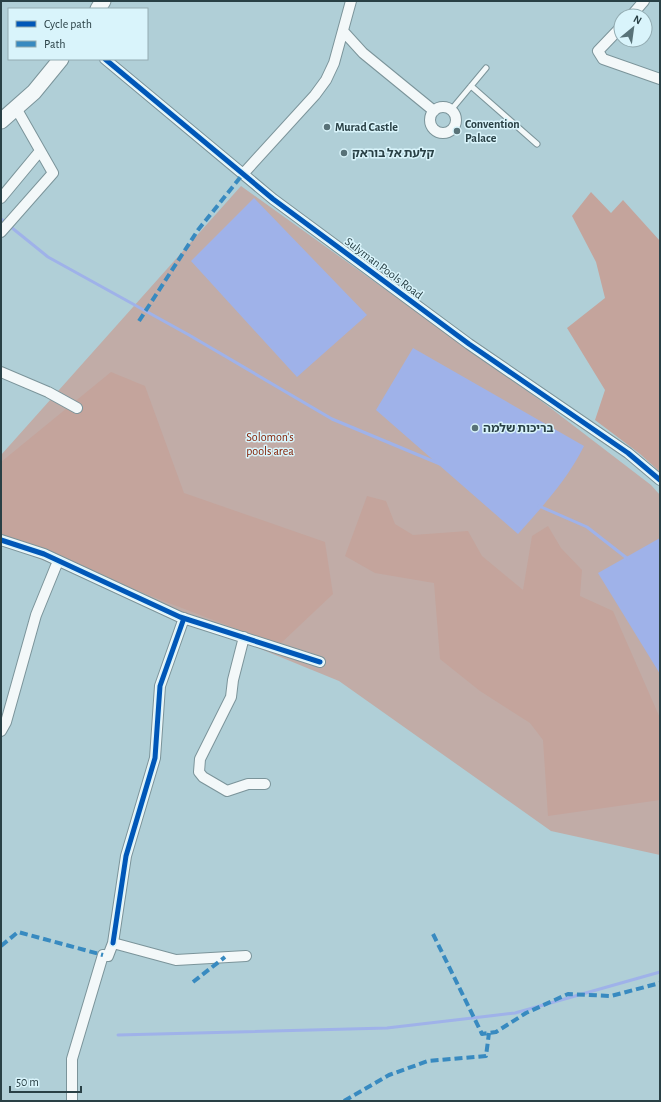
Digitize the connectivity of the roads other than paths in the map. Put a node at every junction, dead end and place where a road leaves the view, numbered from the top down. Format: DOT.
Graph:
graph roads {
  1 [pos="351,1"];
  2 [pos="343,31"];
  3 [pos="613,35"];
  4 [pos="60,60"];
  5 [pos="106,60"];
  6 [pos="486,68"];
  7 [pos="660,79"];
  8 [pos="471,86"];
  9 [pos="16,108"];
  10 [pos="451,110"];
  11 [pos="434,111"];
  12 [pos="1,121"];
  13 [pos="537,144"];
  14 [pos="40,151"];
  15 [pos="243,174"];
  16 [pos="1,198"];
  17 [pos="1,232"];
  18 [pos="1,372"];
  19 [pos="77,408"];
  20 [pos="660,480"];
  21 [pos="1,540"];
  22 [pos="58,560"];
  23 [pos="184,618"];
  24 [pos="244,637"];
  25 [pos="320,662"];
  26 [pos="1,731"];
  27 [pos="265,784"];
  28 [pos="113,943"];
  29 [pos="246,956"];
  30 [pos="72,1101"];
  1 -- 2 [label="street"];
  2 -- 11 [label="street"];
  2 -- 15 [label="street"];
  3 -- 7 [label="street"];
  4 -- 9 [label="main road"];
  5 -- 15 [label="street, Sulyman Pools Road"];
  6 -- 8 [label="lane"];
  8 -- 10 [label="lane"];
  8 -- 13 [label="lane"];
  9 -- 12 [label="main road"];
  9 -- 14 [label="street"];
  10 -- 11 [label="street"];
  10 -- 11 [label="street"];
  14 -- 16 [label="street"];
  14 -- 17 [label="street"];
  15 -- 20 [label="street, Sulyman Pools Road"];
  18 -- 19 [label="street"];
  21 -- 22 [label="street"];
  22 -- 23 [label="street"];
  22 -- 26 [label="street"];
  23 -- 24 [label="street"];
  23 -- 28 [label="street"];
  24 -- 25 [label="street"];
  24 -- 27 [label="street"];
  28 -- 29 [label="street"];
  28 -- 30 [label="street"];
}
